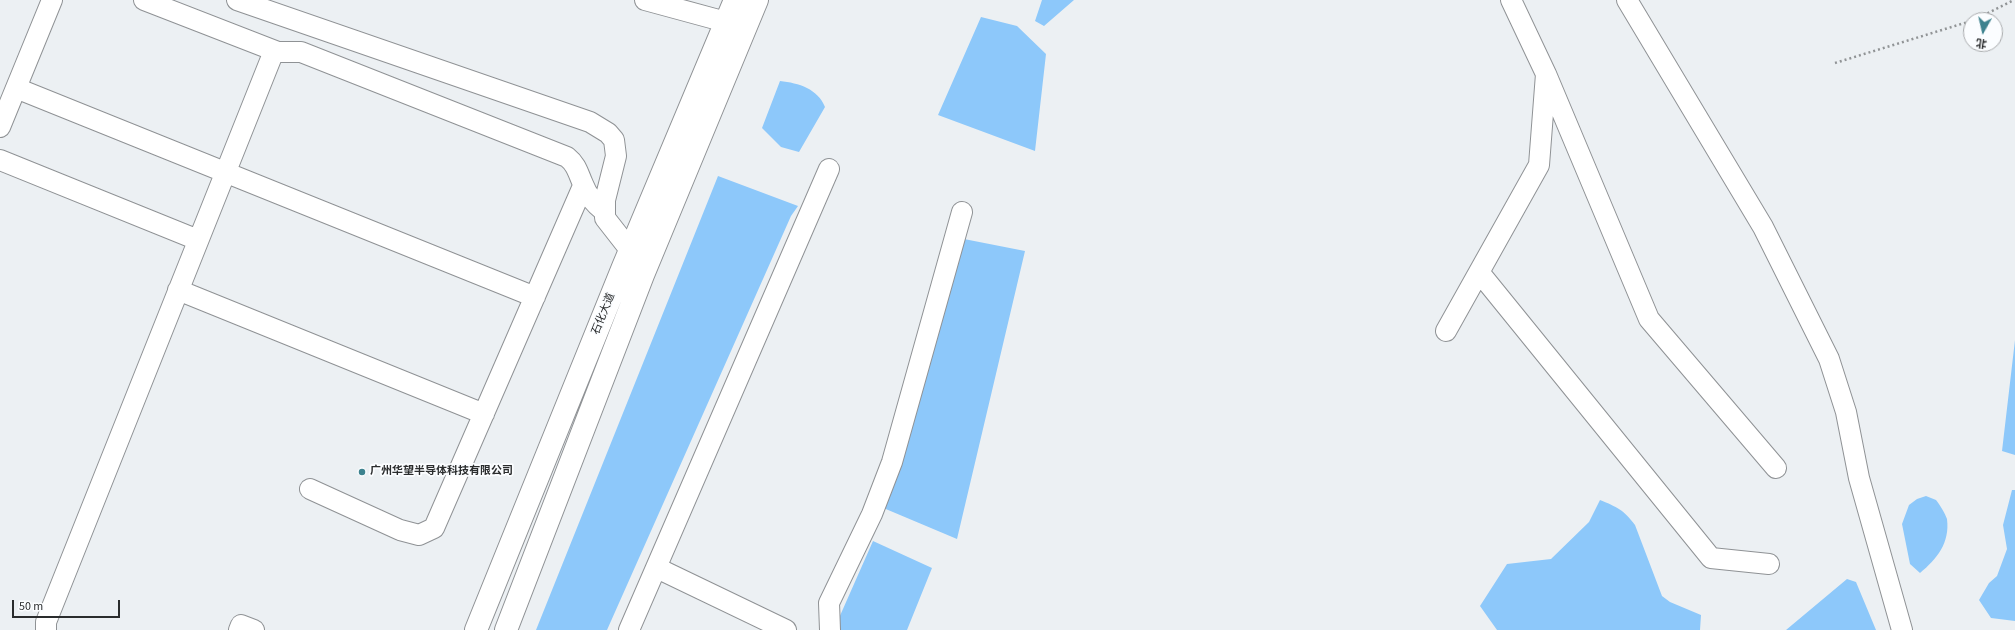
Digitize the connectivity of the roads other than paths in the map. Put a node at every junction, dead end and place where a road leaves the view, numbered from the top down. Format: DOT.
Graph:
graph roads {
  1 [pos="52,0"];
  2 [pos="144,0"];
  3 [pos="236,0"];
  4 [pos="645,0"];
  5 [pos="735,0"];
  6 [pos="757,0"];
  7 [pos="1511,0"];
  8 [pos="1627,0"];
  9 [pos="726,22"];
  10 [pos="274,51"];
  11 [pos="1546,74"];
  12 [pos="16,88"];
  13 [pos="0,127"];
  14 [pos="0,160"];
  15 [pos="829,169"];
  16 [pos="225,173"];
  17 [pos="583,186"];
  18 [pos="605,212"];
  19 [pos="962,212"];
  20 [pos="198,240"];
  21 [pos="640,254"];
  22 [pos="1479,272"];
  23 [pos="178,290"];
  24 [pos="535,297"];
  25 [pos="1446,331"];
  26 [pos="484,414"];
  27 [pos="1776,468"];
  28 [pos="310,489"];
  29 [pos="1769,564"];
  30 [pos="657,568"];
  31 [pos="46,630"];
  32 [pos="239,630"];
  33 [pos="254,630"];
  34 [pos="476,630"];
  35 [pos="506,630"];
  36 [pos="629,630"];
  37 [pos="786,630"];
  38 [pos="830,630"];
  39 [pos="1902,630"];
  1 -- 12 [label="street"];
  2 -- 10 [label="street"];
  3 -- 18 [label="street"];
  4 -- 9 [label="street"];
  5 -- 9 [label="main road, 石化大道"];
  6 -- 21 [label="main road, 石化大道"];
  7 -- 11 [label="street"];
  8 -- 39 [label="street"];
  9 -- 21 [label="main road, 石化大道"];
  10 -- 16 [label="street"];
  10 -- 17 [label="street"];
  11 -- 22 [label="street"];
  11 -- 27 [label="street"];
  12 -- 13 [label="street"];
  12 -- 16 [label="street"];
  14 -- 20 [label="street"];
  15 -- 30 [label="street"];
  16 -- 20 [label="street"];
  16 -- 24 [label="street"];
  17 -- 18 [label="street"];
  17 -- 24 [label="street"];
  18 -- 21 [label="street"];
  19 -- 38 [label="street"];
  20 -- 23 [label="street"];
  21 -- 34 [label="main road, 石化大道"];
  21 -- 35 [label="main road, 石化大道"];
  22 -- 25 [label="street"];
  22 -- 29 [label="street"];
  23 -- 26 [label="street"];
  23 -- 31 [label="street"];
  24 -- 26 [label="street"];
  26 -- 28 [label="street"];
  30 -- 36 [label="street"];
  30 -- 37 [label="street"];
  32 -- 33 [label="street"];
}
